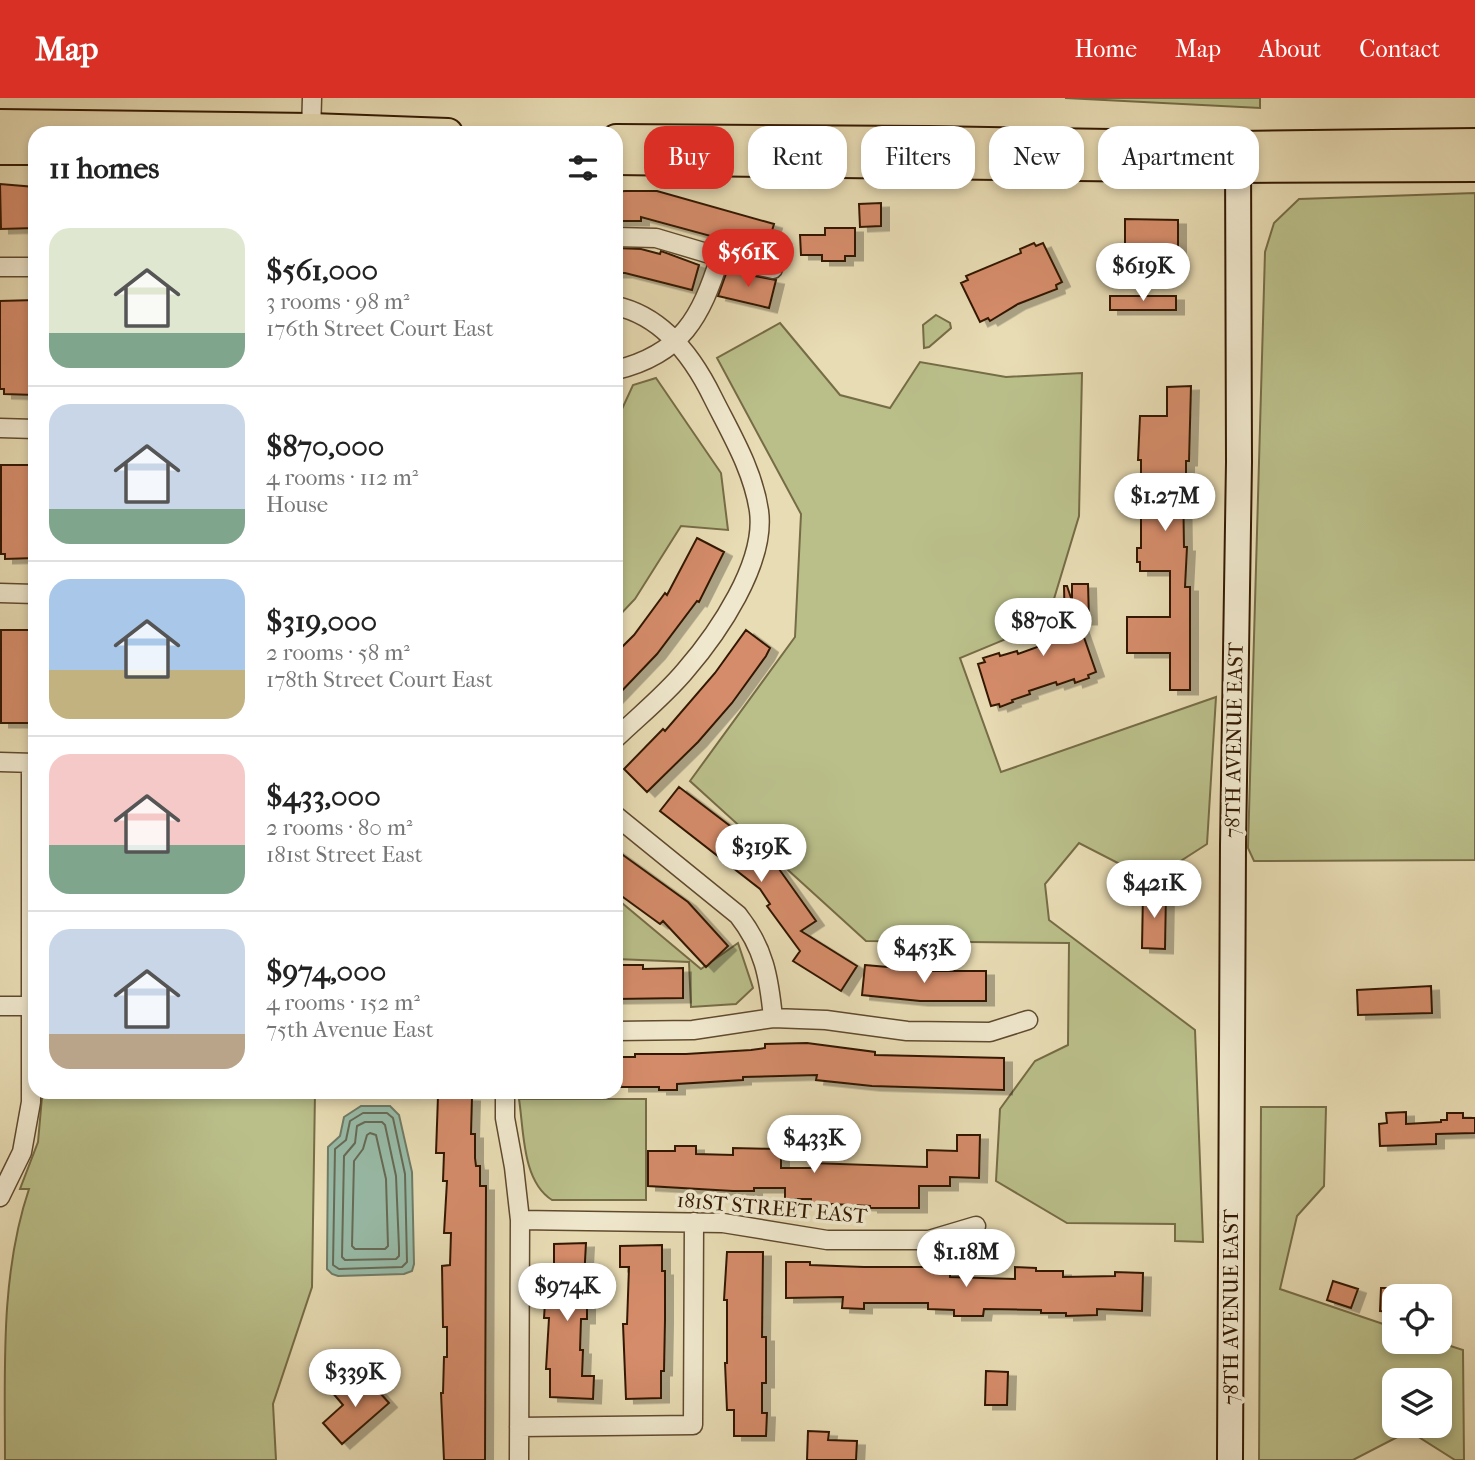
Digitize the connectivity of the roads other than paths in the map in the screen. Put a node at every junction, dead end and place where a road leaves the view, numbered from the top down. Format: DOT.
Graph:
graph roads {
  1 [pos="312,98"];
  2 [pos="0,124"];
  3 [pos="89,126"];
  4 [pos="311,126"];
  5 [pos="623,139"];
  6 [pos="1475,143"];
  7 [pos="0,150"];
  8 [pos="28,150"];
  9 [pos="1098,150"];
  10 [pos="1259,156"];
  11 [pos="1098,158"];
  12 [pos="1259,158"];
  13 [pos="623,160"];
  14 [pos="1475,167"];
  15 [pos="1238,189"];
  16 [pos="623,237"];
  17 [pos="720,257"];
  18 [pos="0,267"];
  19 [pos="28,267"];
  20 [pos="773,269"];
  21 [pos="623,309"];
  22 [pos="677,342"];
  23 [pos="623,368"];
  24 [pos="0,428"];
  25 [pos="28,429"];
  26 [pos="0,593"];
  27 [pos="28,594"];
  28 [pos="623,731"];
  29 [pos="0,762"];
  30 [pos="28,763"];
  31 [pos="623,822"];
  32 [pos="0,1006"];
  33 [pos="28,1006"];
  34 [pos="773,1018"];
  35 [pos="1028,1020"];
  36 [pos="623,1031"];
  37 [pos="31,1099"];
  38 [pos="505,1099"];
  39 [pos="0,1197"];
  40 [pos="520,1220"];
  41 [pos="694,1222"];
  42 [pos="976,1226"];
  43 [pos="519,1427"];
  44 [pos="519,1460"];
  45 [pos="1230,1460"];
  1 -- 4 [label="street"];
  2 -- 3 [label="main road"];
  5 -- 9 [label="main road"];
  6 -- 10 [label="main road"];
  7 -- 8 [label="main road"];
  11 -- 13 [label="main road"];
  12 -- 14 [label="main road"];
  15 -- 45 [label="street, 78TH AVENUE EAST"];
  16 -- 17 [label="street"];
  17 -- 20 [label="street"];
  17 -- 22 [label="street"];
  18 -- 19 [label="street"];
  21 -- 22 [label="street"];
  22 -- 23 [label="street"];
  22 -- 28 [label="street"];
  24 -- 25 [label="street"];
  26 -- 27 [label="street"];
  29 -- 30 [label="street"];
  31 -- 34 [label="street"];
  32 -- 33 [label="street"];
  34 -- 35 [label="street"];
  34 -- 36 [label="street"];
  37 -- 39 [label="street"];
  38 -- 40 [label="street"];
  40 -- 41 [label="street, 181ST STREET EAST"];
  40 -- 43 [label="street"];
  41 -- 42 [label="street, 181ST STREET EAST"];
  41 -- 43 [label="street"];
  43 -- 44 [label="street"];
}
